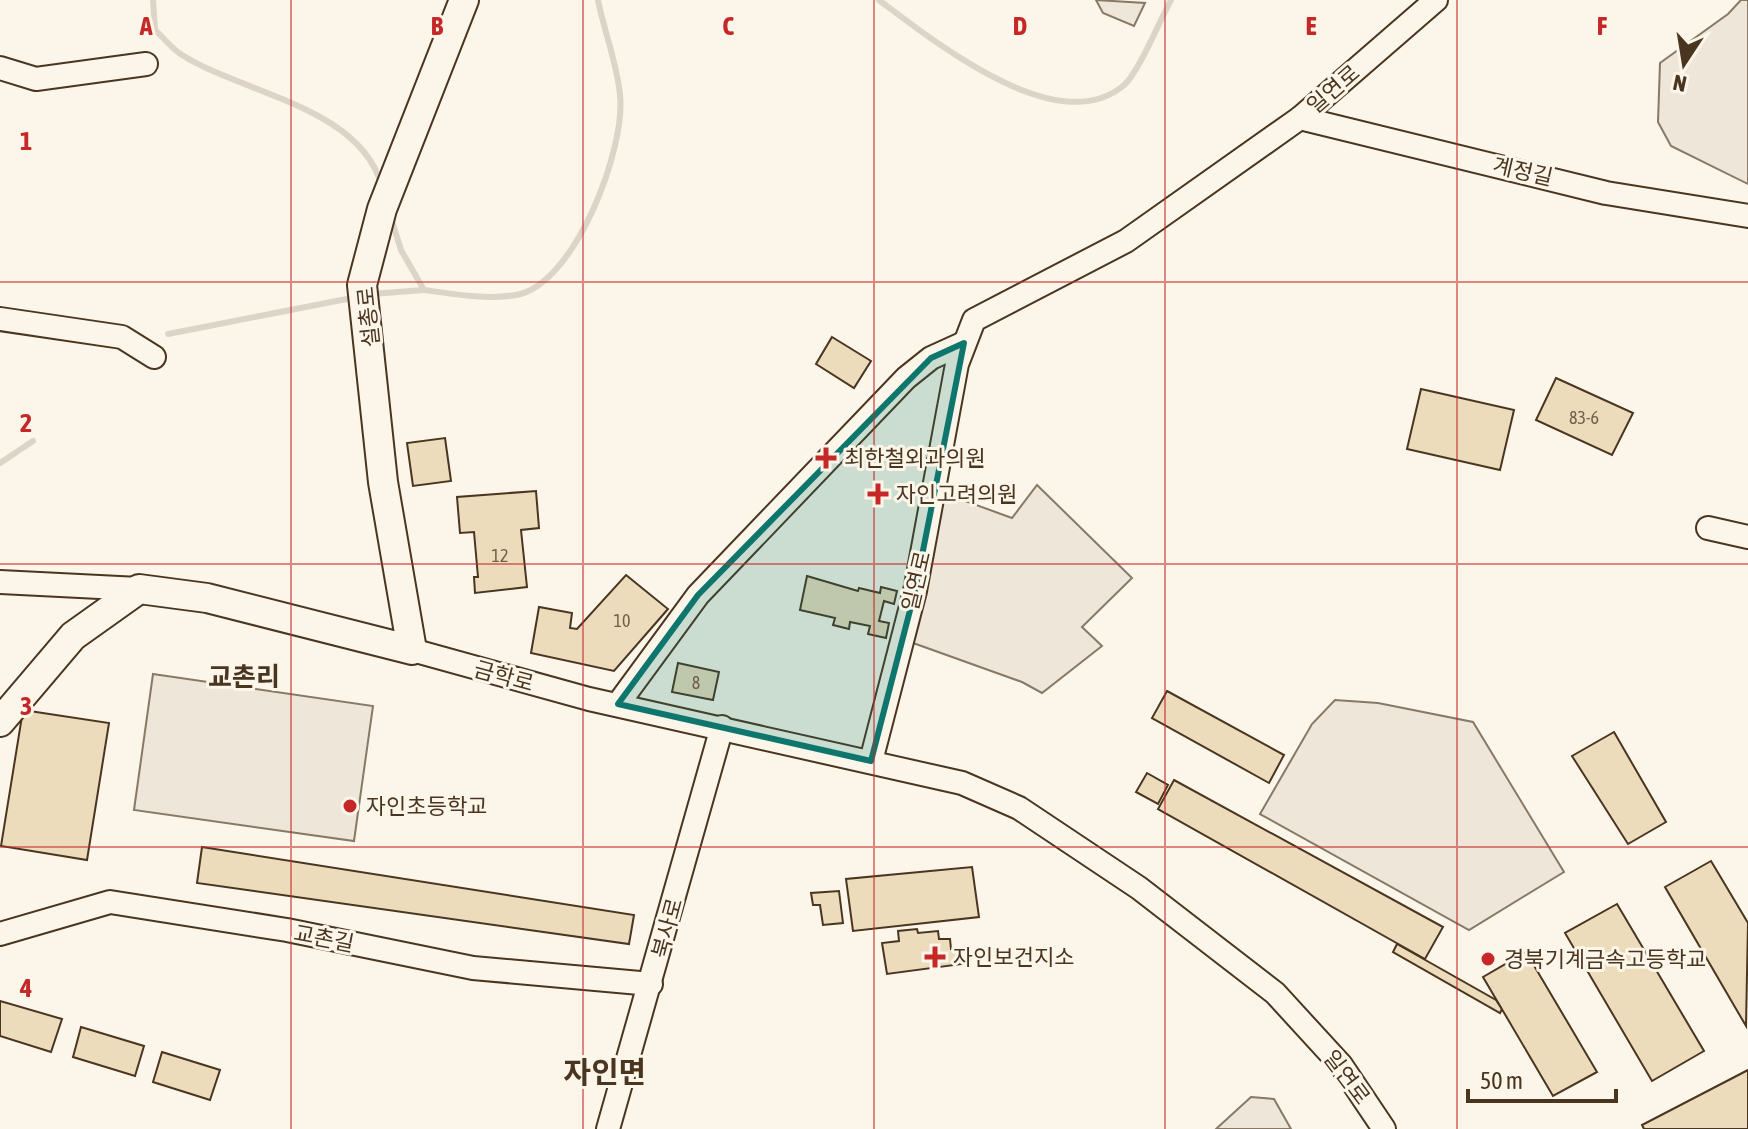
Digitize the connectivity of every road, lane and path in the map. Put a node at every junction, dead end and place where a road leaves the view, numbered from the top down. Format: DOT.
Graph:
graph roads {
  1 [pos="464,0"];
  2 [pos="1436,0"];
  3 [pos="146,64"];
  4 [pos="0,68"];
  5 [pos="1300,118"];
  6 [pos="1748,216"];
  7 [pos="0,319"];
  8 [pos="964,343"];
  9 [pos="154,357"];
  10 [pos="1708,528"];
  11 [pos="1748,537"];
  12 [pos="0,582"];
  13 [pos="139,589"];
  14 [pos="412,650"];
  15 [pos="618,704"];
  16 [pos="0,722"];
  17 [pos="722,727"];
  18 [pos="871,761"];
  19 [pos="0,934"];
  20 [pos="651,984"];
  21 [pos="608,1129"];
  22 [pos="1384,1129"];
  1 -- 14 [label="main road, 설총로"];
  2 -- 5 [label="street, 일연로"];
  3 -- 4 [label="street"];
  5 -- 6 [label="street, 계정길"];
  5 -- 8 [label="street, 일연로"];
  7 -- 9 [label="street"];
  8 -- 15 [label="street"];
  8 -- 18 [label="street, 일연로"];
  10 -- 11 [label="street"];
  12 -- 13 [label="street, 금학로"];
  13 -- 14 [label="main road, 금학로"];
  13 -- 16 [label="main road"];
  14 -- 15 [label="street, 금학로"];
  15 -- 17 [label="street, 금학로"];
  17 -- 18 [label="street, 금학로"];
  17 -- 20 [label="street, 북사로"];
  18 -- 22 [label="street, 일연로"];
  19 -- 20 [label="street, 교촌길"];
  20 -- 21 [label="street, 북사로"];
}
